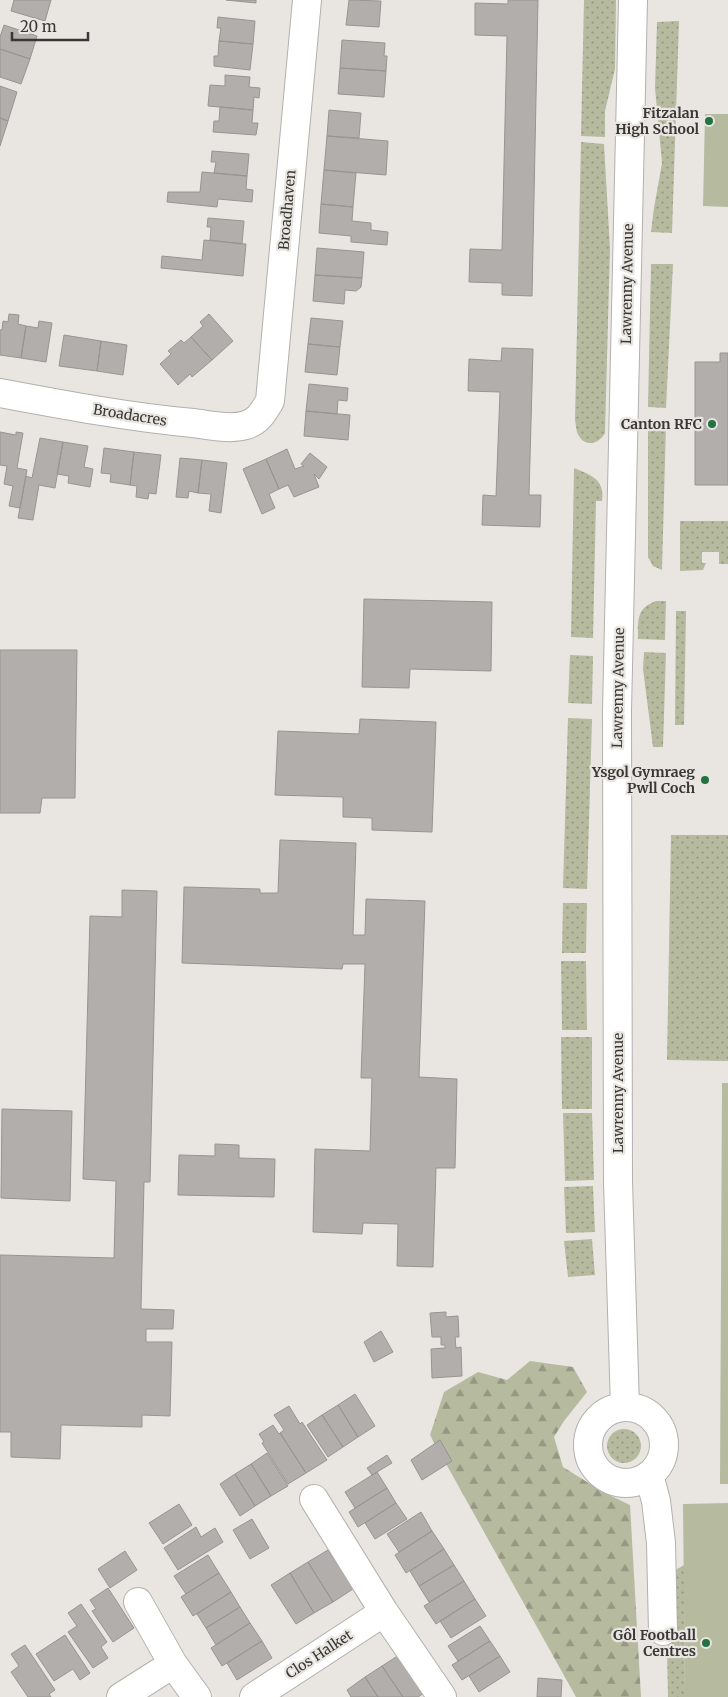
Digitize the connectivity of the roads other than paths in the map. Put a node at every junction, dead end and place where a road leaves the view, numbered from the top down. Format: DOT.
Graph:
graph roads {
  1 [pos="306,0"];
  2 [pos="633,0"];
  3 [pos="0,393"];
  4 [pos="260,418"];
  5 [pos="625,1407"];
  6 [pos="649,1475"];
  7 [pos="314,1499"];
  8 [pos="138,1602"];
  9 [pos="384,1612"];
  10 [pos="663,1632"];
  11 [pos="173,1664"];
  12 [pos="121,1697"];
  13 [pos="197,1697"];
  14 [pos="254,1697"];
  15 [pos="442,1697"];
  1 -- 4 [label="street, Broadhaven"];
  2 -- 5 [label="street, Lawrenny Avenue"];
  3 -- 4 [label="street, Broadacres"];
  5 -- 6 [label="street"];
  5 -- 6 [label="street"];
  6 -- 10 [label="street"];
  7 -- 9 [label="street"];
  8 -- 11 [label="street"];
  9 -- 14 [label="street, Clos Halket"];
  9 -- 15 [label="street"];
  11 -- 12 [label="street"];
  11 -- 13 [label="street"];
}
